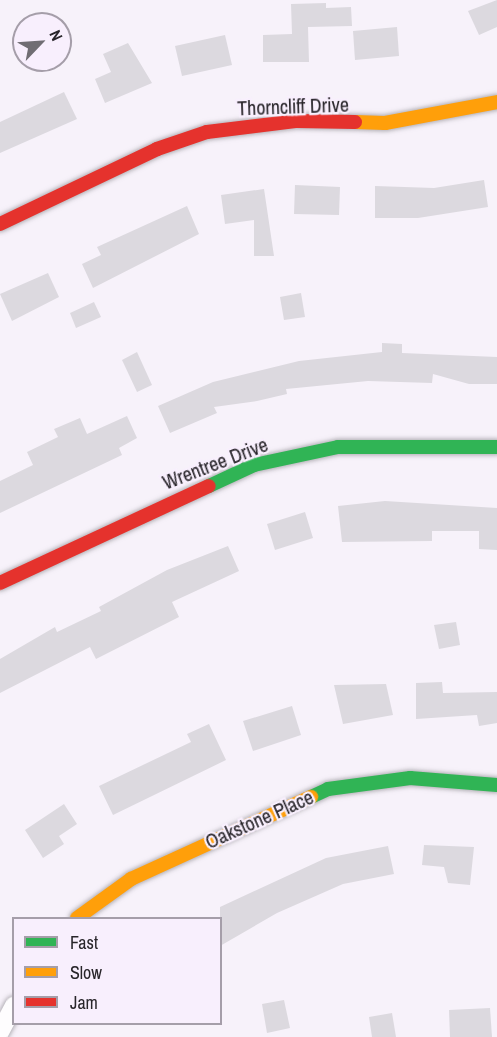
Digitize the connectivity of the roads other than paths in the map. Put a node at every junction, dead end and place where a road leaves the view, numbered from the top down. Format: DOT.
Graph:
graph roads {
  1 [pos="497,102"];
  2 [pos="0,224"];
  3 [pos="497,447"];
  4 [pos="0,583"];
  5 [pos="497,785"];
  6 [pos="77,917"];
  7 [pos="12,1010"];
  8 [pos="0,1032"];
  1 -- 2 [label="street, Thorncliff Drive"];
  3 -- 4 [label="street, Wrentree Drive"];
  5 -- 6 [label="street, Oakstone Place"];
  7 -- 8 [label="street"];
}
